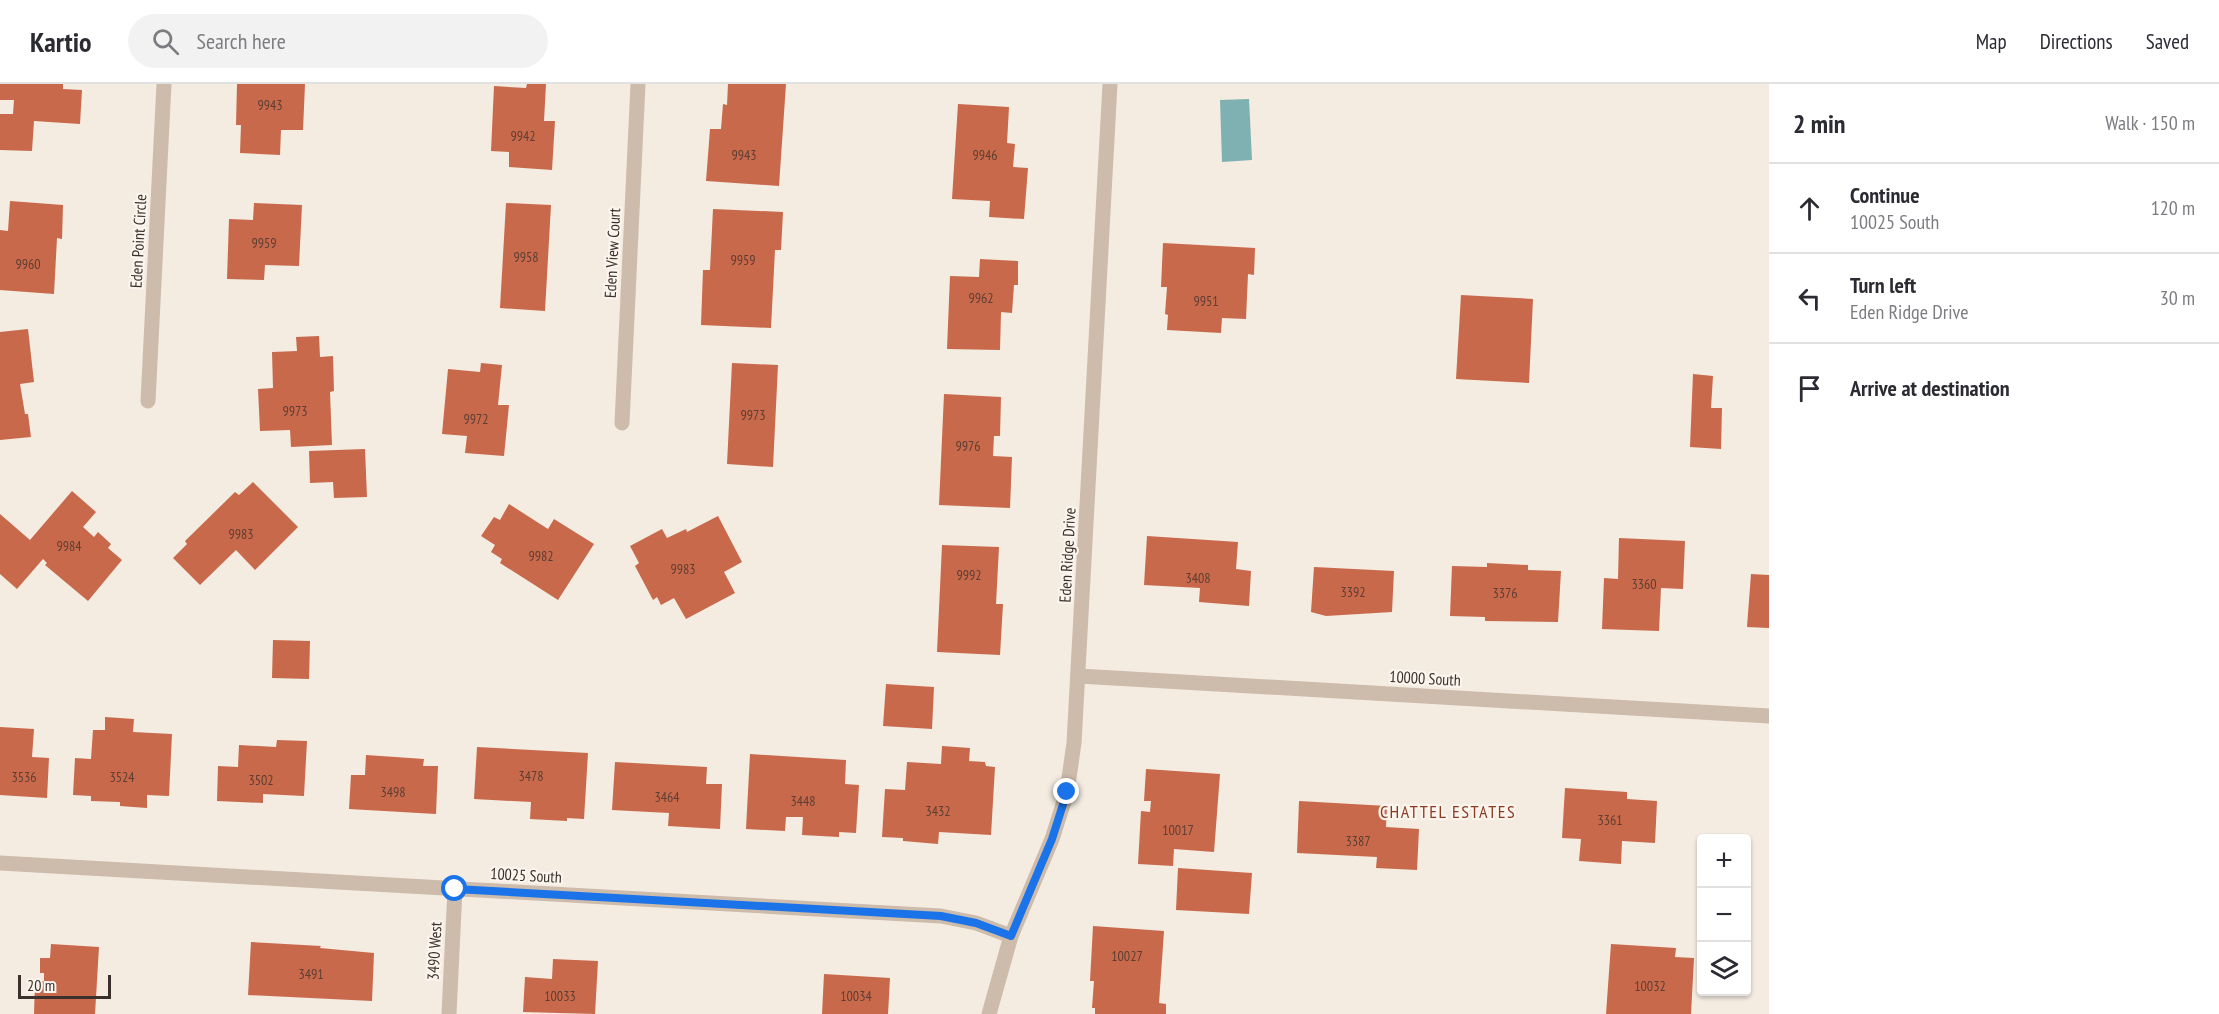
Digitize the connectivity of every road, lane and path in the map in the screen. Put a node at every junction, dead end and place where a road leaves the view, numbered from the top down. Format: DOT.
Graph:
graph roads {
  1 [pos="164,84"];
  2 [pos="638,84"];
  3 [pos="1110,84"];
  4 [pos="148,400"];
  5 [pos="622,423"];
  6 [pos="1079,676"];
  7 [pos="1769,716"];
  8 [pos="0,863"];
  9 [pos="455,889"];
  10 [pos="1011,936"];
  11 [pos="449,1014"];
  12 [pos="988,1014"];
  1 -- 4 [label="street, Eden Point Circle"];
  2 -- 5 [label="street, Eden View Court"];
  3 -- 6 [label="street, Eden Ridge Drive"];
  6 -- 7 [label="street, 10000 South"];
  6 -- 10 [label="street, Eden Ridge Drive"];
  8 -- 9 [label="street, 10025 South"];
  9 -- 10 [label="street, 10025 South"];
  9 -- 11 [label="street, 3490 West"];
  10 -- 12 [label="street, Eden Ridge Drive"];
}
